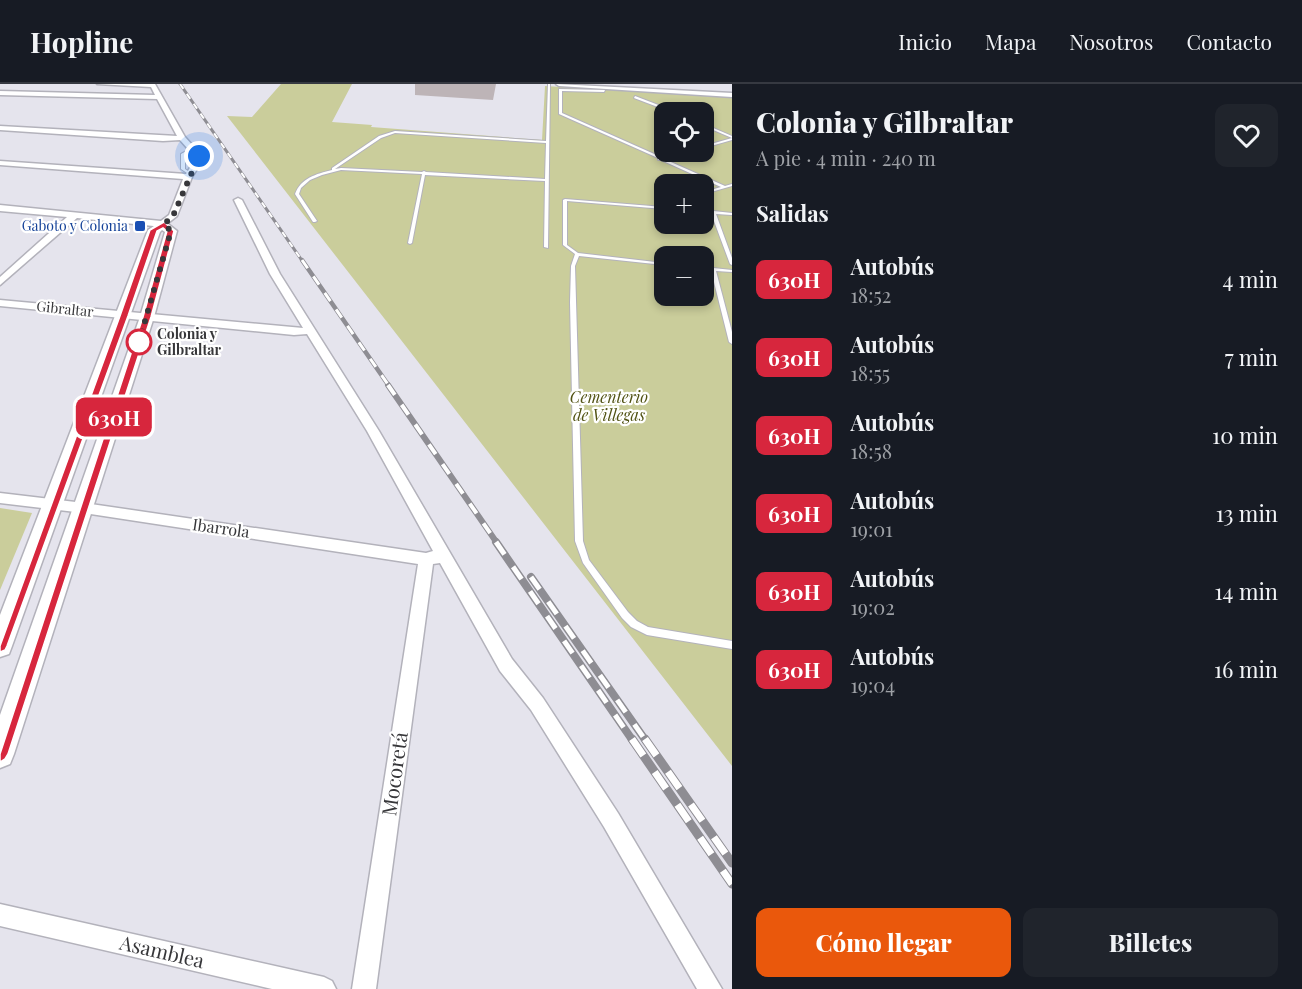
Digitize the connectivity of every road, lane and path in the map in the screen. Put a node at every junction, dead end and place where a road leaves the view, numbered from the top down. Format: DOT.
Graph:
graph roads {
  1 [pos="100,84"];
  2 [pos="549,84"];
  3 [pos="559,84"];
  4 [pos="705,84"];
  5 [pos="152,85"];
  6 [pos="618,86"];
  7 [pos="603,92"];
  8 [pos="0,93"];
  9 [pos="709,93"];
  10 [pos="732,95"];
  11 [pos="159,97"];
  12 [pos="635,97"];
  13 [pos="654,104"];
  14 [pos="0,128"];
  15 [pos="714,130"];
  16 [pos="182,138"];
  17 [pos="732,138"];
  18 [pos="548,142"];
  19 [pos="714,144"];
  20 [pos="192,148"];
  21 [pos="654,157"];
  22 [pos="666,162"];
  23 [pos="0,163"];
  24 [pos="424,172"];
  25 [pos="321,174"];
  26 [pos="189,176"];
  27 [pos="547,180"];
  28 [pos="732,185"];
  29 [pos="724,187"];
  30 [pos="714,190"];
  31 [pos="238,200"];
  32 [pos="654,207"];
  33 [pos="0,208"];
  34 [pos="714,212"];
  35 [pos="732,214"];
  36 [pos="75,215"];
  37 [pos="714,215"];
  38 [pos="315,221"];
  39 [pos="164,224"];
  40 [pos="410,243"];
  41 [pos="546,247"];
  42 [pos="577,254"];
  43 [pos="654,263"];
  44 [pos="732,264"];
  45 [pos="714,269"];
  46 [pos="732,271"];
  47 [pos="714,276"];
  48 [pos="0,282"];
  49 [pos="0,303"];
  50 [pos="124,316"];
  51 [pos="147,317"];
  52 [pos="309,331"];
  53 [pos="732,342"];
  54 [pos="0,498"];
  55 [pos="52,505"];
  56 [pos="84,508"];
  57 [pos="434,557"];
  58 [pos="732,645"];
  59 [pos="0,646"];
  60 [pos="0,754"];
  61 [pos="0,915"];
  62 [pos="324,989"];
  63 [pos="364,989"];
  64 [pos="710,989"];
  1 -- 5 [label="street"];
  2 -- 18 [label="lane"];
  3 -- 6 [label="street"];
  4 -- 9 [label="street"];
  5 -- 11 [label="street"];
  6 -- 9 [label="street"];
  7 -- 21 [label="lane"];
  8 -- 11 [label="street"];
  9 -- 10 [label="street"];
  11 -- 16 [label="street"];
  12 -- 13 [label="lane"];
  14 -- 16 [label="street"];
  15 -- 17 [label="lane"];
  16 -- 20 [label="street"];
  17 -- 19 [label="lane"];
  18 -- 25 [label="lane"];
  18 -- 27 [label="lane"];
  20 -- 26 [label="street"];
  20 -- 26 [label="lane"];
  22 -- 29 [label="lane"];
  23 -- 26 [label="street"];
  24 -- 25 [label="lane"];
  24 -- 27 [label="lane"];
  24 -- 40 [label="lane"];
  25 -- 38 [label="lane"];
  26 -- 39 [label="street"];
  27 -- 41 [label="lane"];
  28 -- 29 [label="lane"];
  29 -- 30 [label="lane"];
  31 -- 52 [label="street"];
  32 -- 42 [label="lane"];
  33 -- 36 [label="street"];
  34 -- 35 [label="lane"];
  36 -- 39 [label="street"];
  36 -- 48 [label="street"];
  37 -- 44 [label="lane"];
  39 -- 50 [label="street"];
  39 -- 51 [label="street"];
  42 -- 43 [label="lane"];
  42 -- 58 [label="lane"];
  45 -- 46 [label="lane"];
  47 -- 53 [label="lane"];
  49 -- 50 [label="street, Gibraltar"];
  50 -- 51 [label="street, Gibraltar"];
  50 -- 55 [label="street"];
  51 -- 52 [label="street, Gibraltar"];
  51 -- 56 [label="street"];
  52 -- 57 [label="street"];
  54 -- 55 [label="street, Ibarrola"];
  55 -- 56 [label="street, Ibarrola"];
  55 -- 59 [label="street"];
  56 -- 57 [label="street, Ibarrola"];
  56 -- 60 [label="street"];
  57 -- 63 [label="street, Mocoretá"];
  57 -- 64 [label="street"];
  61 -- 62 [label="street, Asamblea"];
}
